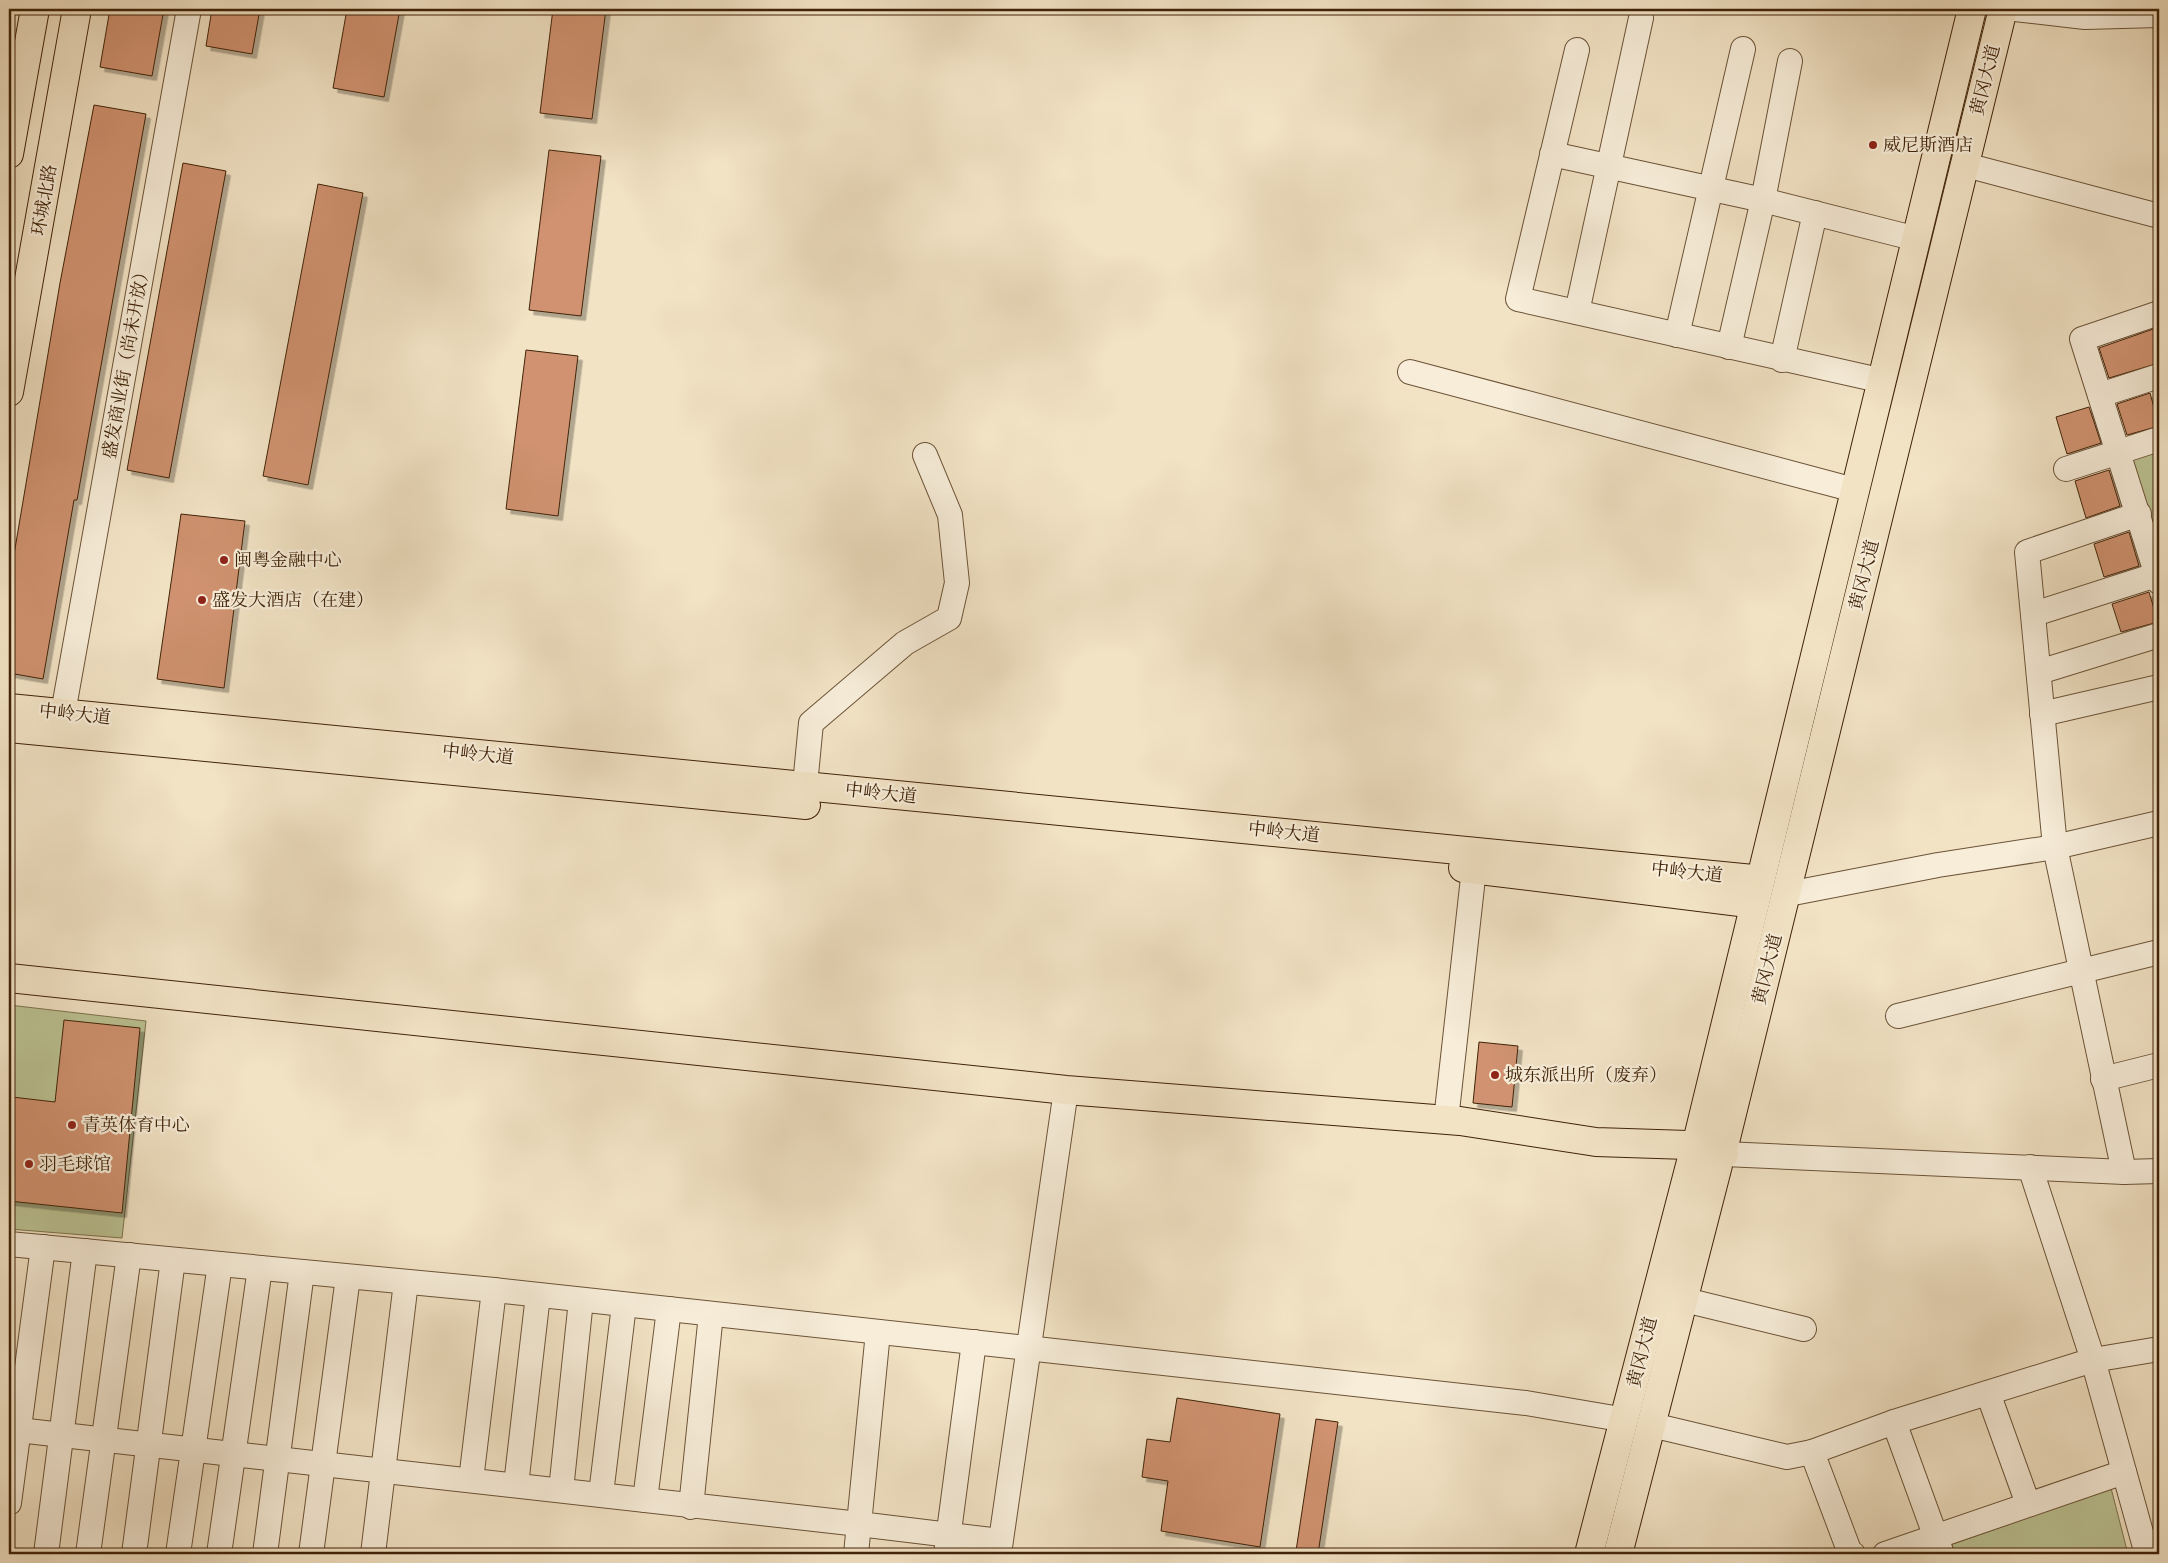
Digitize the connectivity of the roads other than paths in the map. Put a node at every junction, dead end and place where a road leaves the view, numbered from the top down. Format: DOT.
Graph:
graph roads {
  1 [pos="35,9"];
  2 [pos="77,9"];
  3 [pos="188,9"];
  4 [pos="1972,9"];
  5 [pos="2002,9"];
  6 [pos="2015,9"];
  7 [pos="2159,15"];
  8 [pos="1641,18"];
  9 [pos="1743,49"];
  10 [pos="1577,50"];
  11 [pos="1790,61"];
  12 [pos="9,154"];
  13 [pos="1552,154"];
  14 [pos="1609,165"];
  15 [pos="1977,168"];
  16 [pos="1710,188"];
  17 [pos="1763,200"];
  18 [pos="1815,213"];
  19 [pos="2159,216"];
  20 [pos="1909,237"];
  21 [pos="1577,312"];
  22 [pos="2159,313"];
  23 [pos="1677,335"];
  24 [pos="1729,347"];
  25 [pos="1782,360"];
  26 [pos="1410,372"];
  27 [pos="2159,376"];
  28 [pos="1870,378"];
  29 [pos="9,392"];
  30 [pos="2100,395"];
  31 [pos="2159,439"];
  32 [pos="2118,452"];
  33 [pos="925,455"];
  34 [pos="2066,469"];
  35 [pos="1843,487"];
  36 [pos="2139,514"];
  37 [pos="2159,577"];
  38 [pos="2034,614"];
  39 [pos="2159,635"];
  40 [pos="2039,672"];
  41 [pos="2159,688"];
  42 [pos="9,708"];
  43 [pos="63,713"];
  44 [pos="2042,714"];
  45 [pos="9,728"];
  46 [pos="804,785"];
  47 [pos="2159,823"];
  48 [pos="2055,847"];
  49 [pos="1475,860"];
  50 [pos="1751,891"];
  51 [pos="1788,894"];
  52 [pos="2159,952"];
  53 [pos="2081,971"];
  54 [pos="9,978"];
  55 [pos="1898,1016"];
  56 [pos="2159,1065"];
  57 [pos="2104,1079"];
  58 [pos="1066,1090"];
  59 [pos="1446,1120"];
  60 [pos="1722,1154"];
  61 [pos="2030,1167"];
  62 [pos="2159,1171"];
  63 [pos="2124,1172"];
  64 [pos="9,1244"];
  65 [pos="43,1247"];
  66 [pos="85,1251"];
  67 [pos="129,1255"];
  68 [pos="173,1260"];
  69 [pos="220,1264"];
  70 [pos="260,1268"];
  71 [pos="302,1272"];
  72 [pos="348,1277"];
  73 [pos="406,1282"];
  74 [pos="494,1290"];
  75 [pos="538,1295"];
  76 [pos="581,1300"];
  77 [pos="1689,1301"];
  78 [pos="624,1304"];
  79 [pos="669,1309"];
  80 [pos="711,1314"];
  81 [pos="1804,1329"];
  82 [pos="878,1332"];
  83 [pos="974,1342"];
  84 [pos="1028,1348"];
  85 [pos="2159,1349"];
  86 [pos="2093,1360"];
  87 [pos="1988,1393"];
  88 [pos="1620,1419"];
  89 [pos="1894,1422"];
  90 [pos="1656,1426"];
  91 [pos="14,1430"];
  92 [pos="62,1435"];
  93 [pos="104,1440"];
  94 [pos="149,1445"];
  95 [pos="193,1450"];
  96 [pos="1812,1452"];
  97 [pos="233,1455"];
  98 [pos="278,1460"];
  99 [pos="323,1466"];
  100 [pos="2124,1472"];
  101 [pos="384,1473"];
  102 [pos="471,1480"];
  103 [pos="516,1485"];
  104 [pos="561,1490"];
  105 [pos="602,1494"];
  106 [pos="645,1500"];
  107 [pos="9,1503"];
  108 [pos="2028,1504"];
  109 [pos="691,1507"];
  110 [pos="859,1524"];
  111 [pos="947,1544"];
  112 [pos="1939,1546"];
  113 [pos="999,1548"];
  114 [pos="46,1554"];
  115 [pos="88,1554"];
  116 [pos="134,1554"];
  117 [pos="178,1554"];
  118 [pos="219,1554"];
  119 [pos="265,1554"];
  120 [pos="311,1554"];
  121 [pos="373,1554"];
  122 [pos="856,1554"];
  123 [pos="1589,1554"];
  124 [pos="1618,1554"];
  125 [pos="1853,1554"];
  126 [pos="1885,1554"];
  127 [pos="2147,1554"];
  1 -- 12 [label="main road"];
  2 -- 29 [label="main road, 环城北路"];
  3 -- 43 [label="street, 盛发商业街（尚未开放）"];
  4 -- 123 [label="main road, 黄冈大道"];
  5 -- 60 [label="main road, 黄冈大道"];
  6 -- 7 [label="street"];
  8 -- 14 [label="street"];
  9 -- 16 [label="street"];
  10 -- 13 [label="street"];
  11 -- 17 [label="street"];
  13 -- 14 [label="street"];
  13 -- 21 [label="street"];
  14 -- 16 [label="street"];
  14 -- 21 [label="street"];
  15 -- 19 [label="street"];
  16 -- 17 [label="street"];
  16 -- 23 [label="street"];
  17 -- 18 [label="street"];
  17 -- 24 [label="street"];
  18 -- 20 [label="street"];
  18 -- 25 [label="street"];
  21 -- 23 [label="street"];
  22 -- 30 [label="street"];
  23 -- 24 [label="street"];
  24 -- 25 [label="street"];
  25 -- 28 [label="street"];
  26 -- 35 [label="street"];
  27 -- 30 [label="street"];
  30 -- 32 [label="street"];
  31 -- 32 [label="street"];
  32 -- 34 [label="street"];
  32 -- 36 [label="street"];
  33 -- 46 [label="street"];
  36 -- 37 [label="street"];
  36 -- 38 [label="street"];
  37 -- 38 [label="street"];
  38 -- 40 [label="street"];
  39 -- 40 [label="street"];
  40 -- 44 [label="street"];
  41 -- 44 [label="street"];
  42 -- 43 [label="main road, 中岭大道"];
  43 -- 46 [label="main road, 中岭大道"];
  44 -- 48 [label="street"];
  45 -- 49 [label="main road, 中岭大道"];
  46 -- 49 [label="main road, 中岭大道"];
  47 -- 48 [label="street"];
  48 -- 51 [label="street"];
  48 -- 53 [label="street"];
  49 -- 50 [label="main road, 中岭大道"];
  49 -- 59 [label="street"];
  52 -- 53 [label="street"];
  53 -- 55 [label="street"];
  53 -- 57 [label="street"];
  54 -- 58 [label="main road"];
  56 -- 57 [label="street"];
  57 -- 63 [label="street"];
  58 -- 59 [label="main road"];
  58 -- 84 [label="street"];
  59 -- 60 [label="main road"];
  60 -- 61 [label="street"];
  60 -- 124 [label="main road, 黄冈大道"];
  61 -- 63 [label="street"];
  61 -- 86 [label="street"];
  62 -- 63 [label="street"];
  64 -- 65 [label="street"];
  65 -- 66 [label="street"];
  65 -- 91 [label="street"];
  66 -- 67 [label="street"];
  66 -- 92 [label="street"];
  67 -- 68 [label="street"];
  67 -- 93 [label="street"];
  68 -- 69 [label="street"];
  68 -- 94 [label="street"];
  69 -- 70 [label="street"];
  69 -- 95 [label="street"];
  70 -- 71 [label="street"];
  70 -- 97 [label="street"];
  71 -- 72 [label="street"];
  71 -- 98 [label="street"];
  72 -- 73 [label="street"];
  72 -- 99 [label="street"];
  73 -- 74 [label="street"];
  73 -- 101 [label="street"];
  74 -- 75 [label="street"];
  74 -- 102 [label="street"];
  75 -- 76 [label="street"];
  75 -- 103 [label="street"];
  76 -- 78 [label="street"];
  76 -- 104 [label="street"];
  77 -- 81 [label="street"];
  78 -- 79 [label="street"];
  78 -- 105 [label="street"];
  79 -- 80 [label="street"];
  79 -- 106 [label="street"];
  80 -- 82 [label="street"];
  80 -- 109 [label="street"];
  82 -- 83 [label="street"];
  82 -- 110 [label="street"];
  83 -- 84 [label="street"];
  83 -- 111 [label="street"];
  84 -- 88 [label="street"];
  84 -- 113 [label="street"];
  85 -- 86 [label="street"];
  86 -- 87 [label="street"];
  86 -- 100 [label="street"];
  87 -- 89 [label="street"];
  87 -- 108 [label="street"];
  89 -- 96 [label="street"];
  89 -- 112 [label="street"];
  90 -- 96 [label="street"];
  91 -- 92 [label="street"];
  91 -- 107 [label="street"];
  92 -- 93 [label="street"];
  92 -- 114 [label="street"];
  93 -- 94 [label="street"];
  93 -- 115 [label="street"];
  94 -- 95 [label="street"];
  94 -- 116 [label="street"];
  95 -- 97 [label="street"];
  95 -- 117 [label="street"];
  96 -- 125 [label="street"];
  97 -- 98 [label="street"];
  97 -- 118 [label="street"];
  98 -- 99 [label="street"];
  98 -- 119 [label="street"];
  99 -- 101 [label="street"];
  99 -- 120 [label="street"];
  100 -- 108 [label="street"];
  100 -- 127 [label="street"];
  101 -- 102 [label="street"];
  101 -- 121 [label="street"];
  102 -- 103 [label="street"];
  103 -- 104 [label="street"];
  104 -- 105 [label="street"];
  105 -- 106 [label="street"];
  106 -- 109 [label="street"];
  108 -- 112 [label="street"];
  109 -- 110 [label="street"];
  110 -- 111 [label="street"];
  110 -- 122 [label="street"];
  111 -- 113 [label="street"];
  112 -- 126 [label="street"];
}
